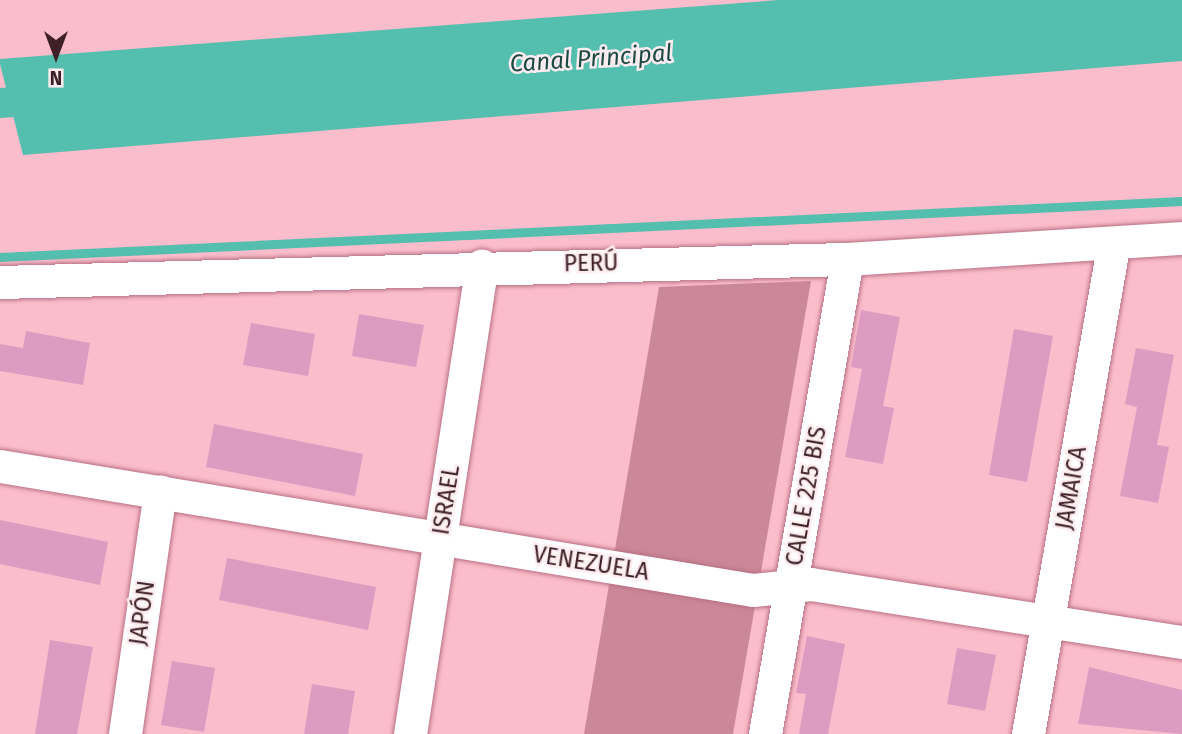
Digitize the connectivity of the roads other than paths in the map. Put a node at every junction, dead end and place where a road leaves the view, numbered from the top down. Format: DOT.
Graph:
graph roads {
  1 [pos="1182,238"];
  2 [pos="1114,243"];
  3 [pos="847,259"];
  4 [pos="482,265"];
  5 [pos="0,282"];
  6 [pos="0,466"];
  7 [pos="160,492"];
  8 [pos="440,538"];
  9 [pos="790,586"];
  10 [pos="1048,621"];
  11 [pos="1182,642"];
  12 [pos="125,734"];
  13 [pos="410,734"];
  14 [pos="765,734"];
  15 [pos="1028,734"];
  1 -- 2 [label="street, PERÚ"];
  2 -- 3 [label="street, PERÚ"];
  2 -- 10 [label="street, JAMAICA"];
  3 -- 4 [label="street, PERÚ"];
  3 -- 9 [label="street, CALLE 225 BIS"];
  4 -- 5 [label="street, PERÚ"];
  4 -- 8 [label="street, ISRAEL"];
  6 -- 7 [label="street, VENEZUELA"];
  7 -- 8 [label="street, VENEZUELA"];
  7 -- 12 [label="street, JAPÓN"];
  8 -- 9 [label="street, VENEZUELA"];
  8 -- 13 [label="street, ISRAEL"];
  9 -- 10 [label="street, VENEZUELA"];
  9 -- 14 [label="street, CALLE 225 BIS"];
  10 -- 11 [label="street, VENEZUELA"];
  10 -- 15 [label="street, JAMAICA"];
}
